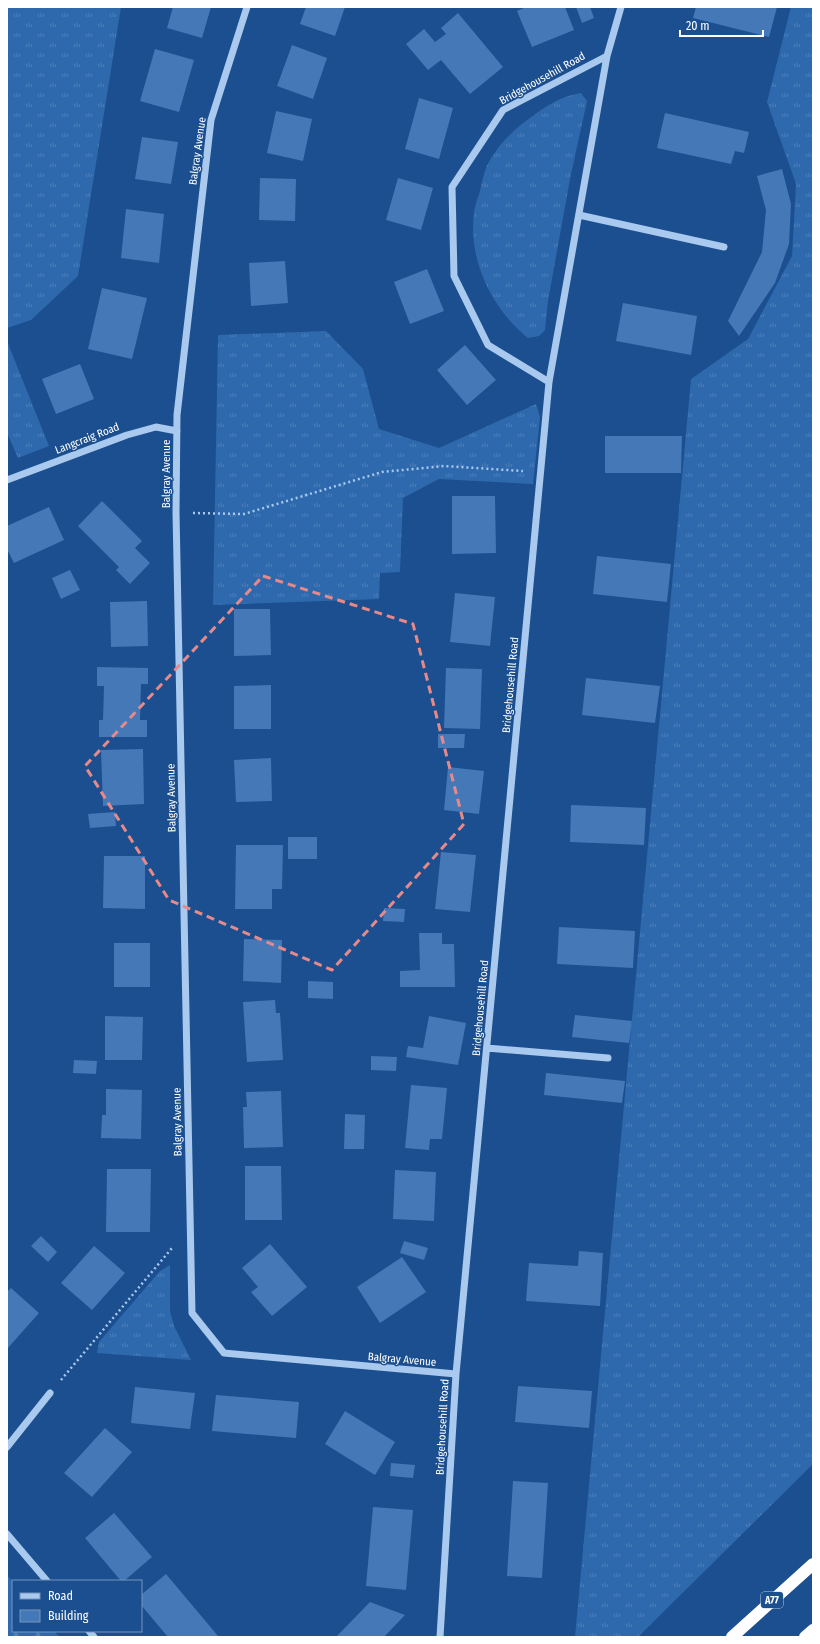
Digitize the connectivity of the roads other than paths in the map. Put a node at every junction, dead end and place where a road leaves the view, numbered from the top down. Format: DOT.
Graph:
graph roads {
  1 [pos="247,7"];
  2 [pos="621,7"];
  3 [pos="607,56"];
  4 [pos="578,215"];
  5 [pos="724,247"];
  6 [pos="549,382"];
  7 [pos="177,431"];
  8 [pos="7,480"];
  9 [pos="487,1048"];
  10 [pos="608,1058"];
  11 [pos="456,1374"];
  12 [pos="50,1393"];
  13 [pos="7,1447"];
  14 [pos="7,1534"];
  15 [pos="813,1564"];
  16 [pos="47,1580"];
  17 [pos="813,1630"];
  18 [pos="440,1637"];
  19 [pos="732,1637"];
  20 [pos="805,1637"];
  1 -- 7 [label="street, Balgray Avenue"];
  2 -- 3 [label="street, Bridgehousehill Road"];
  3 -- 4 [label="street, Bridgehousehill Road"];
  3 -- 6 [label="street, Bridgehousehill Road"];
  4 -- 5 [label="street"];
  4 -- 6 [label="street, Bridgehousehill Road"];
  6 -- 9 [label="street, Bridgehousehill Road"];
  7 -- 8 [label="street, Langcraig Road"];
  7 -- 11 [label="street, Balgray Avenue"];
  9 -- 10 [label="street"];
  9 -- 11 [label="street, Bridgehousehill Road"];
  11 -- 18 [label="street, Bridgehousehill Road"];
  12 -- 13 [label="street"];
  14 -- 16 [label="street"];
  15 -- 19 [label="highway, A77"];
  17 -- 20 [label="highway"];
}
